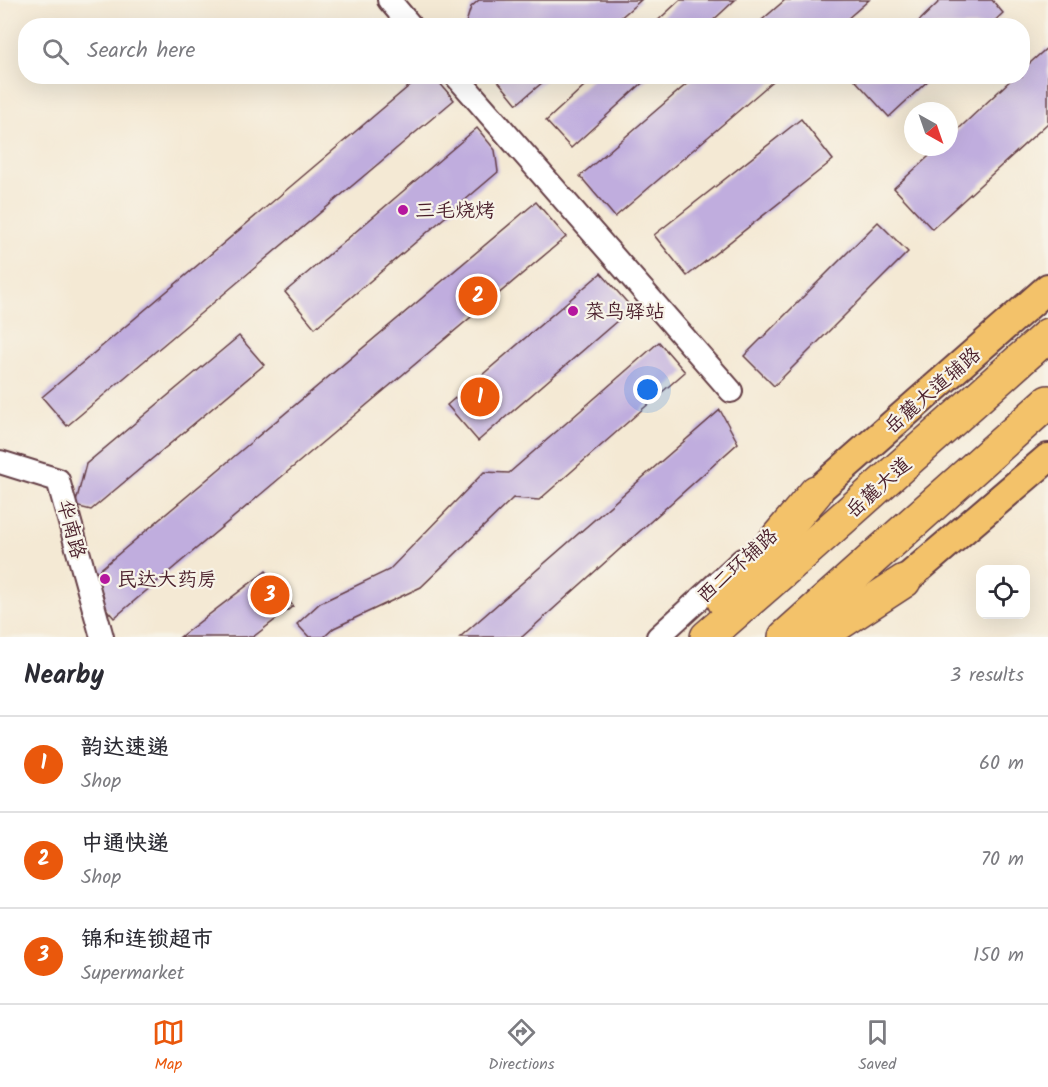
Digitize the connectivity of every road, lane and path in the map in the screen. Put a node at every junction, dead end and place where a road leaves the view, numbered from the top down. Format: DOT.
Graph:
graph roads {
  1 [pos="389,0"];
  2 [pos="404,18"];
  3 [pos="463,84"];
  4 [pos="1048,288"];
  5 [pos="1048,335"];
  6 [pos="731,391"];
  7 [pos="1048,402"];
  8 [pos="1048,458"];
  9 [pos="0,462"];
  10 [pos="816,492"];
  11 [pos="904,581"];
  12 [pos="102,637"];
  13 [pos="658,637"];
  14 [pos="693,637"];
  15 [pos="707,637"];
  16 [pos="785,637"];
  17 [pos="818,637"];
  18 [pos="839,637"];
  1 -- 2 [label="street"];
  3 -- 6 [label="street"];
  4 -- 10 [label="main road, 岳麓大道辅路"];
  5 -- 15 [label="highway, 岳麓大道"];
  7 -- 16 [label="highway"];
  8 -- 11 [label="main road"];
  9 -- 12 [label="street, 华南路"];
  10 -- 13 [label="street, 西二环辅路"];
  10 -- 14 [label="highway"];
  11 -- 17 [label="highway"];
  11 -- 18 [label="street"];
}
